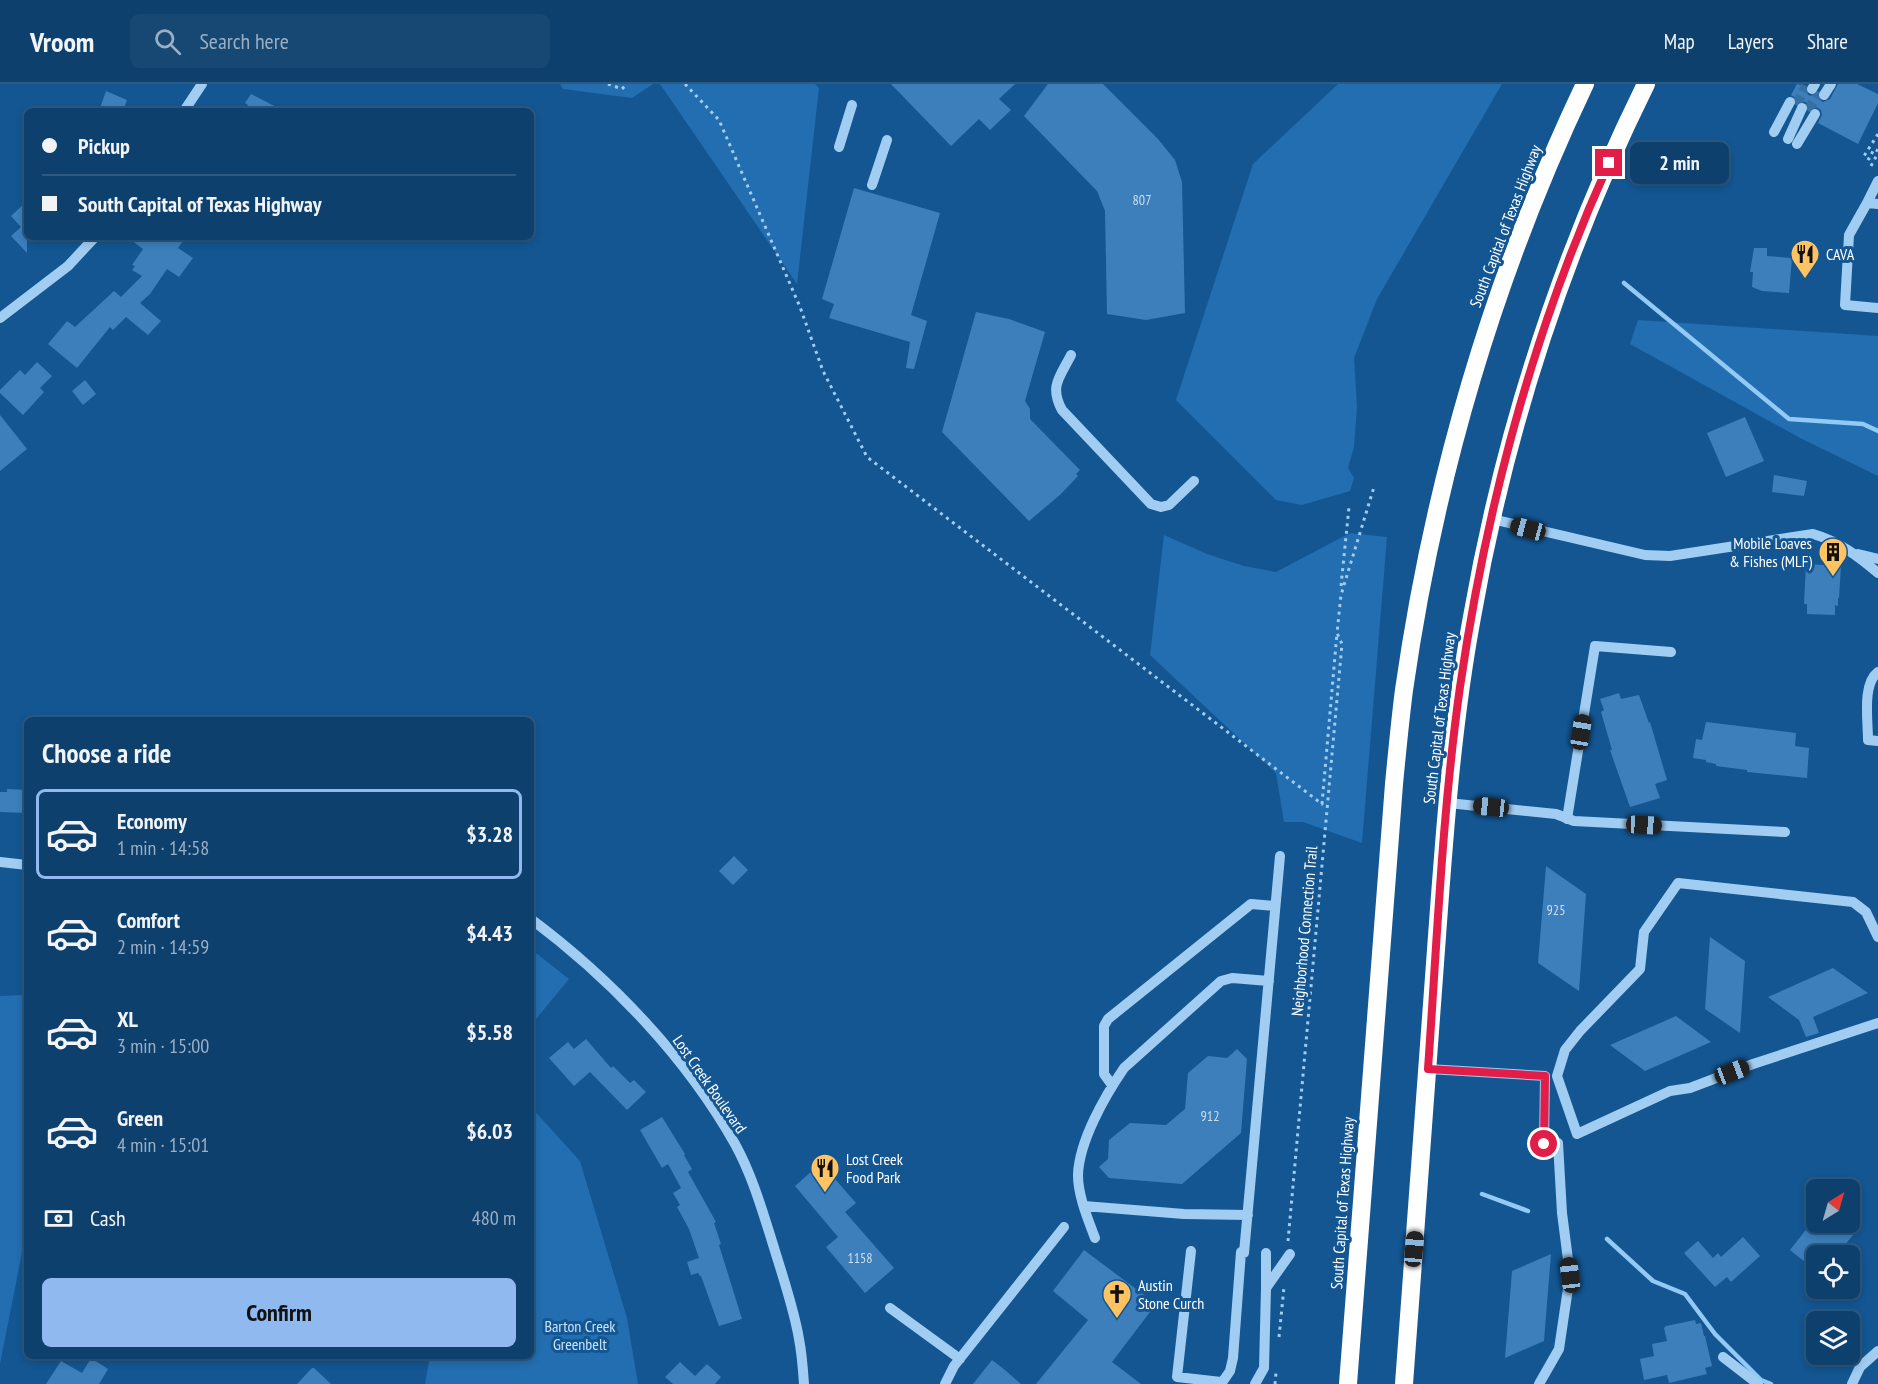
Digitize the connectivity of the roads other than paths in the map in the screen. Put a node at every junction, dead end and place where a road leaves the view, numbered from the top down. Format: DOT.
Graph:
graph roads {
  1 [pos="202,84"];
  2 [pos="1585,84"];
  3 [pos="1646,84"];
  4 [pos="1831,84"];
  5 [pos="1815,88"];
  6 [pos="852,105"];
  7 [pos="186,108"];
  8 [pos="1786,138"];
  9 [pos="887,140"];
  10 [pos="838,147"];
  11 [pos="1878,181"];
  12 [pos="872,185"];
  13 [pos="1873,204"];
  14 [pos="92,240"];
  15 [pos="1878,308"];
  16 [pos="0,318"];
  17 [pos="1071,355"];
  18 [pos="1194,481"];
  19 [pos="1492,519"];
  20 [pos="1855,553"];
  21 [pos="1878,559"];
  22 [pos="1878,573"];
  23 [pos="1671,652"];
  24 [pos="1878,672"];
  25 [pos="1878,741"];
  26 [pos="1448,803"];
  27 [pos="1567,819"];
  28 [pos="1785,832"];
  29 [pos="1280,856"];
  30 [pos="0,862"];
  31 [pos="24,865"];
  32 [pos="1275,906"];
  33 [pos="534,921"];
  34 [pos="1878,937"];
  35 [pos="1269,981"];
  36 [pos="1878,1023"];
  37 [pos="1428,1069"];
  38 [pos="1545,1076"];
  39 [pos="1557,1076"];
  40 [pos="1112,1085"];
  41 [pos="1577,1134"];
  42 [pos="1558,1143"];
  43 [pos="1084,1206"];
  44 [pos="1248,1215"];
  45 [pos="1064,1227"];
  46 [pos="1095,1238"];
  47 [pos="1191,1251"];
  48 [pos="1266,1253"];
  49 [pos="1288,1257"];
  50 [pos="1266,1288"];
  51 [pos="890,1308"];
  52 [pos="1878,1351"];
  53 [pos="1723,1357"];
  54 [pos="960,1359"];
  55 [pos="1221,1383"];
  56 [pos="804,1384"];
  57 [pos="945,1384"];
  58 [pos="1254,1384"];
  59 [pos="1348,1384"];
  60 [pos="1404,1384"];
  61 [pos="1539,1384"];
  62 [pos="1758,1384"];
  63 [pos="1852,1384"];
  1 -- 7 [label="street"];
  2 -- 59 [label="highway, South Capital of Texas Highway"];
  3 -- 19 [label="highway, South Capital of Texas Highway"];
  4 -- 5 [label="street"];
  6 -- 10 [label="street"];
  8 -- 8 [label="street"];
  9 -- 12 [label="street"];
  11 -- 13 [label="street"];
  13 -- 15 [label="street"];
  14 -- 16 [label="street"];
  17 -- 18 [label="street"];
  19 -- 20 [label="street"];
  19 -- 26 [label="highway, South Capital of Texas Highway"];
  20 -- 21 [label="street"];
  20 -- 22 [label="street"];
  23 -- 27 [label="street"];
  24 -- 25 [label="street"];
  26 -- 27 [label="street"];
  26 -- 37 [label="highway, South Capital of Texas Highway"];
  27 -- 28 [label="street"];
  29 -- 32 [label="street"];
  30 -- 31 [label="street"];
  32 -- 35 [label="street"];
  32 -- 40 [label="street"];
  33 -- 56 [label="street, Lost Creek Boulevard"];
  34 -- 39 [label="street"];
  35 -- 40 [label="street"];
  35 -- 44 [label="street"];
  36 -- 41 [label="street"];
  37 -- 38 [label="street"];
  37 -- 60 [label="highway, South Capital of Texas Highway"];
  38 -- 39 [label="street"];
  38 -- 42 [label="street"];
  39 -- 41 [label="street"];
  40 -- 43 [label="street"];
  41 -- 42 [label="street"];
  42 -- 61 [label="street"];
  43 -- 44 [label="street"];
  43 -- 46 [label="street"];
  44 -- 55 [label="street"];
  45 -- 54 [label="street"];
  47 -- 55 [label="street"];
  48 -- 50 [label="street"];
  49 -- 50 [label="street"];
  50 -- 58 [label="street"];
  51 -- 54 [label="street"];
  52 -- 63 [label="street"];
  53 -- 62 [label="street"];
  54 -- 57 [label="street"];
}
